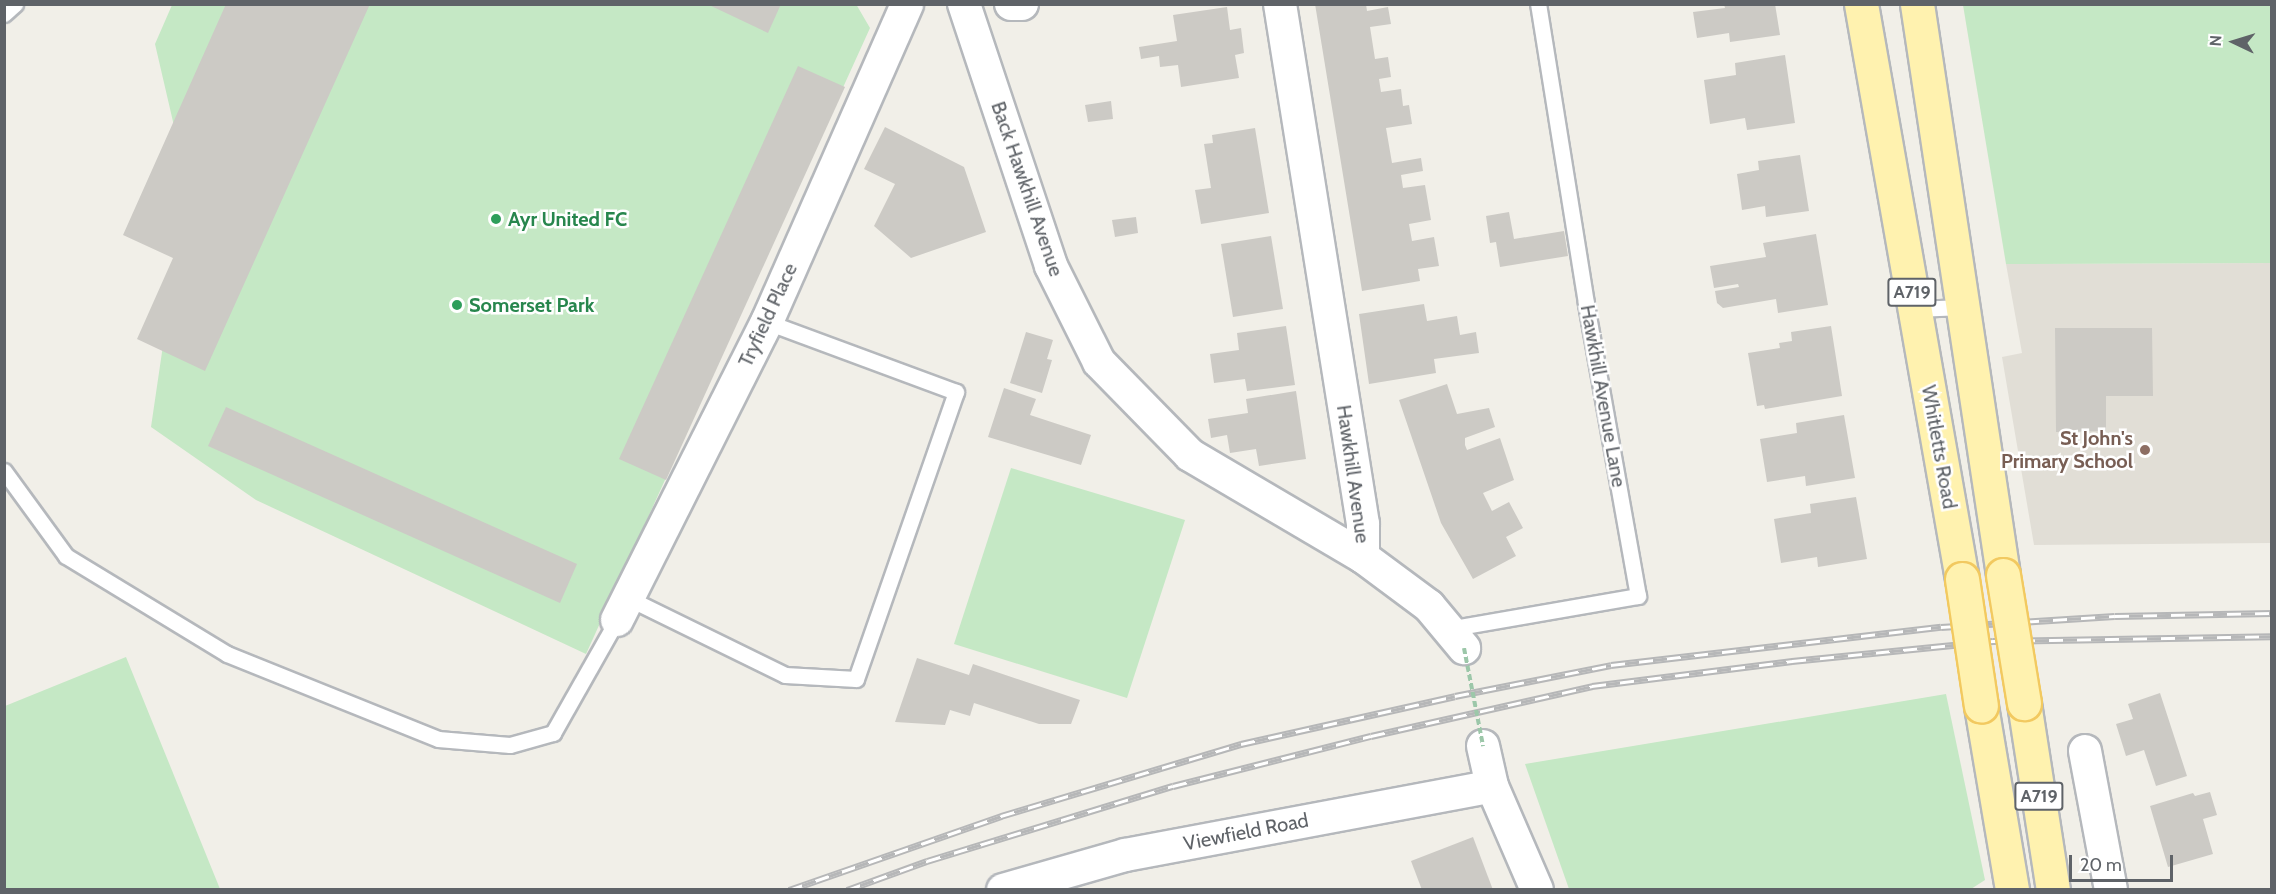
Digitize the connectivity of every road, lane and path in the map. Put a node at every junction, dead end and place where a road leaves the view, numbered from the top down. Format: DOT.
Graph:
graph roads {
  1 [pos="15,4"];
  2 [pos="907,4"];
  3 [pos="964,4"];
  4 [pos="1011,4"];
  5 [pos="1022,4"];
  6 [pos="1280,4"];
  7 [pos="1538,4"];
  8 [pos="1861,4"];
  9 [pos="1917,4"];
  10 [pos="4,14"];
  11 [pos="1963,307"];
  12 [pos="1915,309"];
  13 [pos="767,322"];
  14 [pos="4,471"];
  15 [pos="1363,557"];
  16 [pos="623,609"];
  17 [pos="1455,639"];
  18 [pos="1483,746"];
  19 [pos="2085,751"];
  20 [pos="1492,786"];
  21 [pos="1004,890"];
  22 [pos="1537,890"];
  23 [pos="2012,890"];
  24 [pos="2054,890"];
  25 [pos="2111,890"];
  1 -- 10 [label="lane"];
  2 -- 13 [label="street, Tryfield Place"];
  3 -- 15 [label="street, Back Hawkhill Avenue"];
  4 -- 5 [label="street"];
  6 -- 15 [label="street, Hawkhill Avenue"];
  7 -- 17 [label="lane, Hawkhill Avenue Lane"];
  8 -- 12 [label="main road, Whitletts Road / A719"];
  9 -- 11 [label="main road, A719"];
  11 -- 12 [label="lane"];
  11 -- 24 [label="main road, A719, bridge"];
  12 -- 23 [label="main road, Whitletts Road / A719, bridge"];
  13 -- 16 [label="street, Tryfield Place"];
  13 -- 16 [label="lane"];
  14 -- 16 [label="lane"];
  15 -- 17 [label="street, Hawkhill Avenue"];
  17 -- 18 [label="path, bridge"];
  18 -- 20 [label="street"];
  19 -- 25 [label="street"];
  20 -- 21 [label="street, Viewfield Road"];
  20 -- 22 [label="street"];
}
